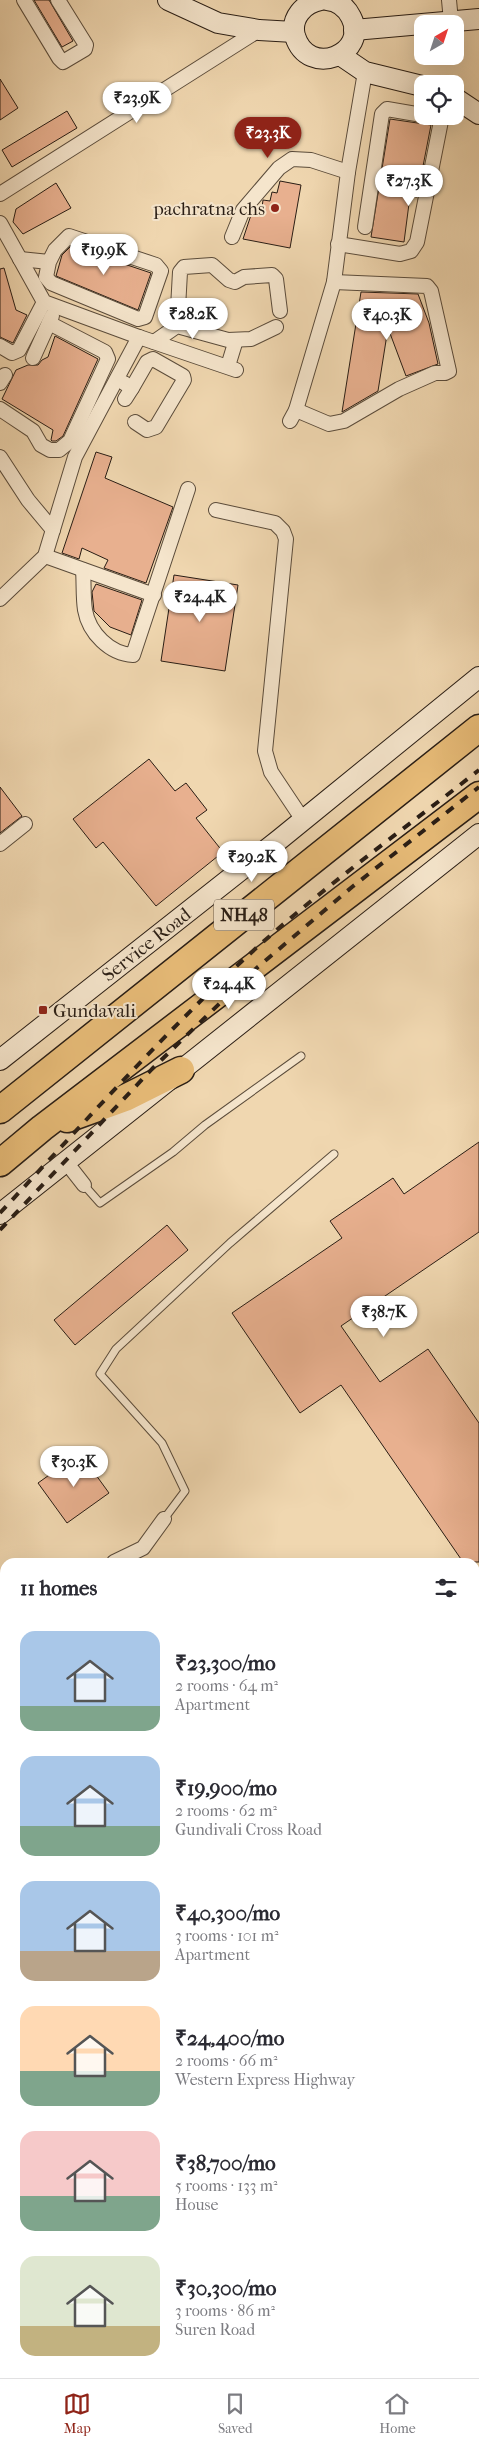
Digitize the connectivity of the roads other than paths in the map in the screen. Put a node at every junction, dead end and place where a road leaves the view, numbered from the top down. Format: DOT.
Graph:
graph roads {
  1 [pos="24,0"];
  2 [pos="58,0"];
  3 [pos="168,0"];
  4 [pos="321,0"];
  5 [pos="327,0"];
  6 [pos="333,0"];
  7 [pos="449,0"];
  8 [pos="450,15"];
  9 [pos="479,18"];
  10 [pos="464,20"];
  11 [pos="414,24"];
  12 [pos="259,30"];
  13 [pos="354,30"];
  14 [pos="294,32"];
  15 [pos="340,55"];
  16 [pos="365,72"];
  17 [pos="414,84"];
  18 [pos="464,104"];
  19 [pos="414,114"];
  20 [pos="479,114"];
  21 [pos="436,125"];
  22 [pos="348,172"];
  23 [pos="0,194"];
  24 [pos="0,227"];
  25 [pos="365,227"];
  26 [pos="232,236"];
  27 [pos="338,244"];
  28 [pos="16,255"];
  29 [pos="49,262"];
  30 [pos="334,282"];
  31 [pos="26,283"];
  32 [pos="50,304"];
  33 [pos="280,311"];
  34 [pos="49,323"];
  35 [pos="177,326"];
  36 [pos="276,327"];
  37 [pos="139,338"];
  38 [pos="236,340"];
  39 [pos="154,342"];
  40 [pos="0,346"];
  41 [pos="184,352"];
  42 [pos="33,358"];
  43 [pos="176,372"];
  44 [pos="120,373"];
  45 [pos="0,409"];
  46 [pos="136,422"];
  47 [pos="0,458"];
  48 [pos="188,489"];
  49 [pos="216,510"];
  50 [pos="53,530"];
  51 [pos="45,556"];
  52 [pos="83,570"];
  53 [pos="154,595"];
  54 [pos="0,599"];
  55 [pos="479,677"];
  56 [pos="479,728"];
  57 [pos="479,795"];
  58 [pos="303,820"];
  59 [pos="25,824"];
  60 [pos="479,834"];
  61 [pos="0,844"];
  62 [pos="301,1056"];
  63 [pos="0,1060"];
  64 [pos="181,1070"];
  65 [pos="3,1107"];
  66 [pos="42,1128"];
  67 [pos="334,1154"];
  68 [pos="66,1162"];
  69 [pos="0,1163"];
  70 [pos="0,1178"];
  71 [pos="84,1185"];
  72 [pos="0,1214"];
  73 [pos="164,1519"];
  74 [pos="122,1558"];
  1 -- 2 [label="street"];
  3 -- 12 [label="street"];
  4 -- 14 [label="street"];
  5 -- 6 [label="street"];
  6 -- 13 [label="street"];
  7 -- 8 [label="street"];
  9 -- 10 [label="street"];
  11 -- 13 [label="street"];
  12 -- 14 [label="street"];
  12 -- 23 [label="street"];
  13 -- 15 [label="street"];
  14 -- 15 [label="street"];
  15 -- 16 [label="street"];
  16 -- 17 [label="street"];
  16 -- 22 [label="street"];
  18 -- 20 [label="street"];
  19 -- 25 [label="street"];
  21 -- 27 [label="street"];
  22 -- 26 [label="street"];
  22 -- 27 [label="street"];
  24 -- 28 [label="street"];
  27 -- 30 [label="street"];
  28 -- 29 [label="street"];
  28 -- 31 [label="street"];
  28 -- 32 [label="street"];
  29 -- 29 [label="street"];
  30 -- 30 [label="street"];
  32 -- 34 [label="street"];
  32 -- 37 [label="street"];
  32 -- 40 [label="street"];
  33 -- 35 [label="street"];
  34 -- 42 [label="street"];
  34 -- 45 [label="street"];
  35 -- 38 [label="street"];
  35 -- 39 [label="street"];
  36 -- 38 [label="street"];
  37 -- 39 [label="street"];
  37 -- 44 [label="street"];
  38 -- 41 [label="street"];
  39 -- 41 [label="street"];
  41 -- 43 [label="street"];
  43 -- 44 [label="street"];
  43 -- 46 [label="street"];
  44 -- 50 [label="street"];
  47 -- 50 [label="street"];
  48 -- 53 [label="street"];
  49 -- 58 [label="street"];
  50 -- 51 [label="street"];
  51 -- 52 [label="street"];
  51 -- 54 [label="street"];
  52 -- 53 [label="street"];
  52 -- 53 [label="street"];
  55 -- 58 [label="street, Service Road"];
  56 -- 65 [label="highway, NH48"];
  57 -- 66 [label="highway, NH48"];
  58 -- 63 [label="street, Service Road"];
  59 -- 61 [label="street"];
  60 -- 64 [label="street"];
  62 -- 71 [label="lane"];
  64 -- 66 [label="highway"];
  64 -- 68 [label="street"];
  66 -- 69 [label="highway, NH48"];
  66 -- 70 [label="highway"];
  67 -- 73 [label="lane"];
  68 -- 71 [label="street"];
  68 -- 72 [label="street"];
  73 -- 74 [label="street"];
}
